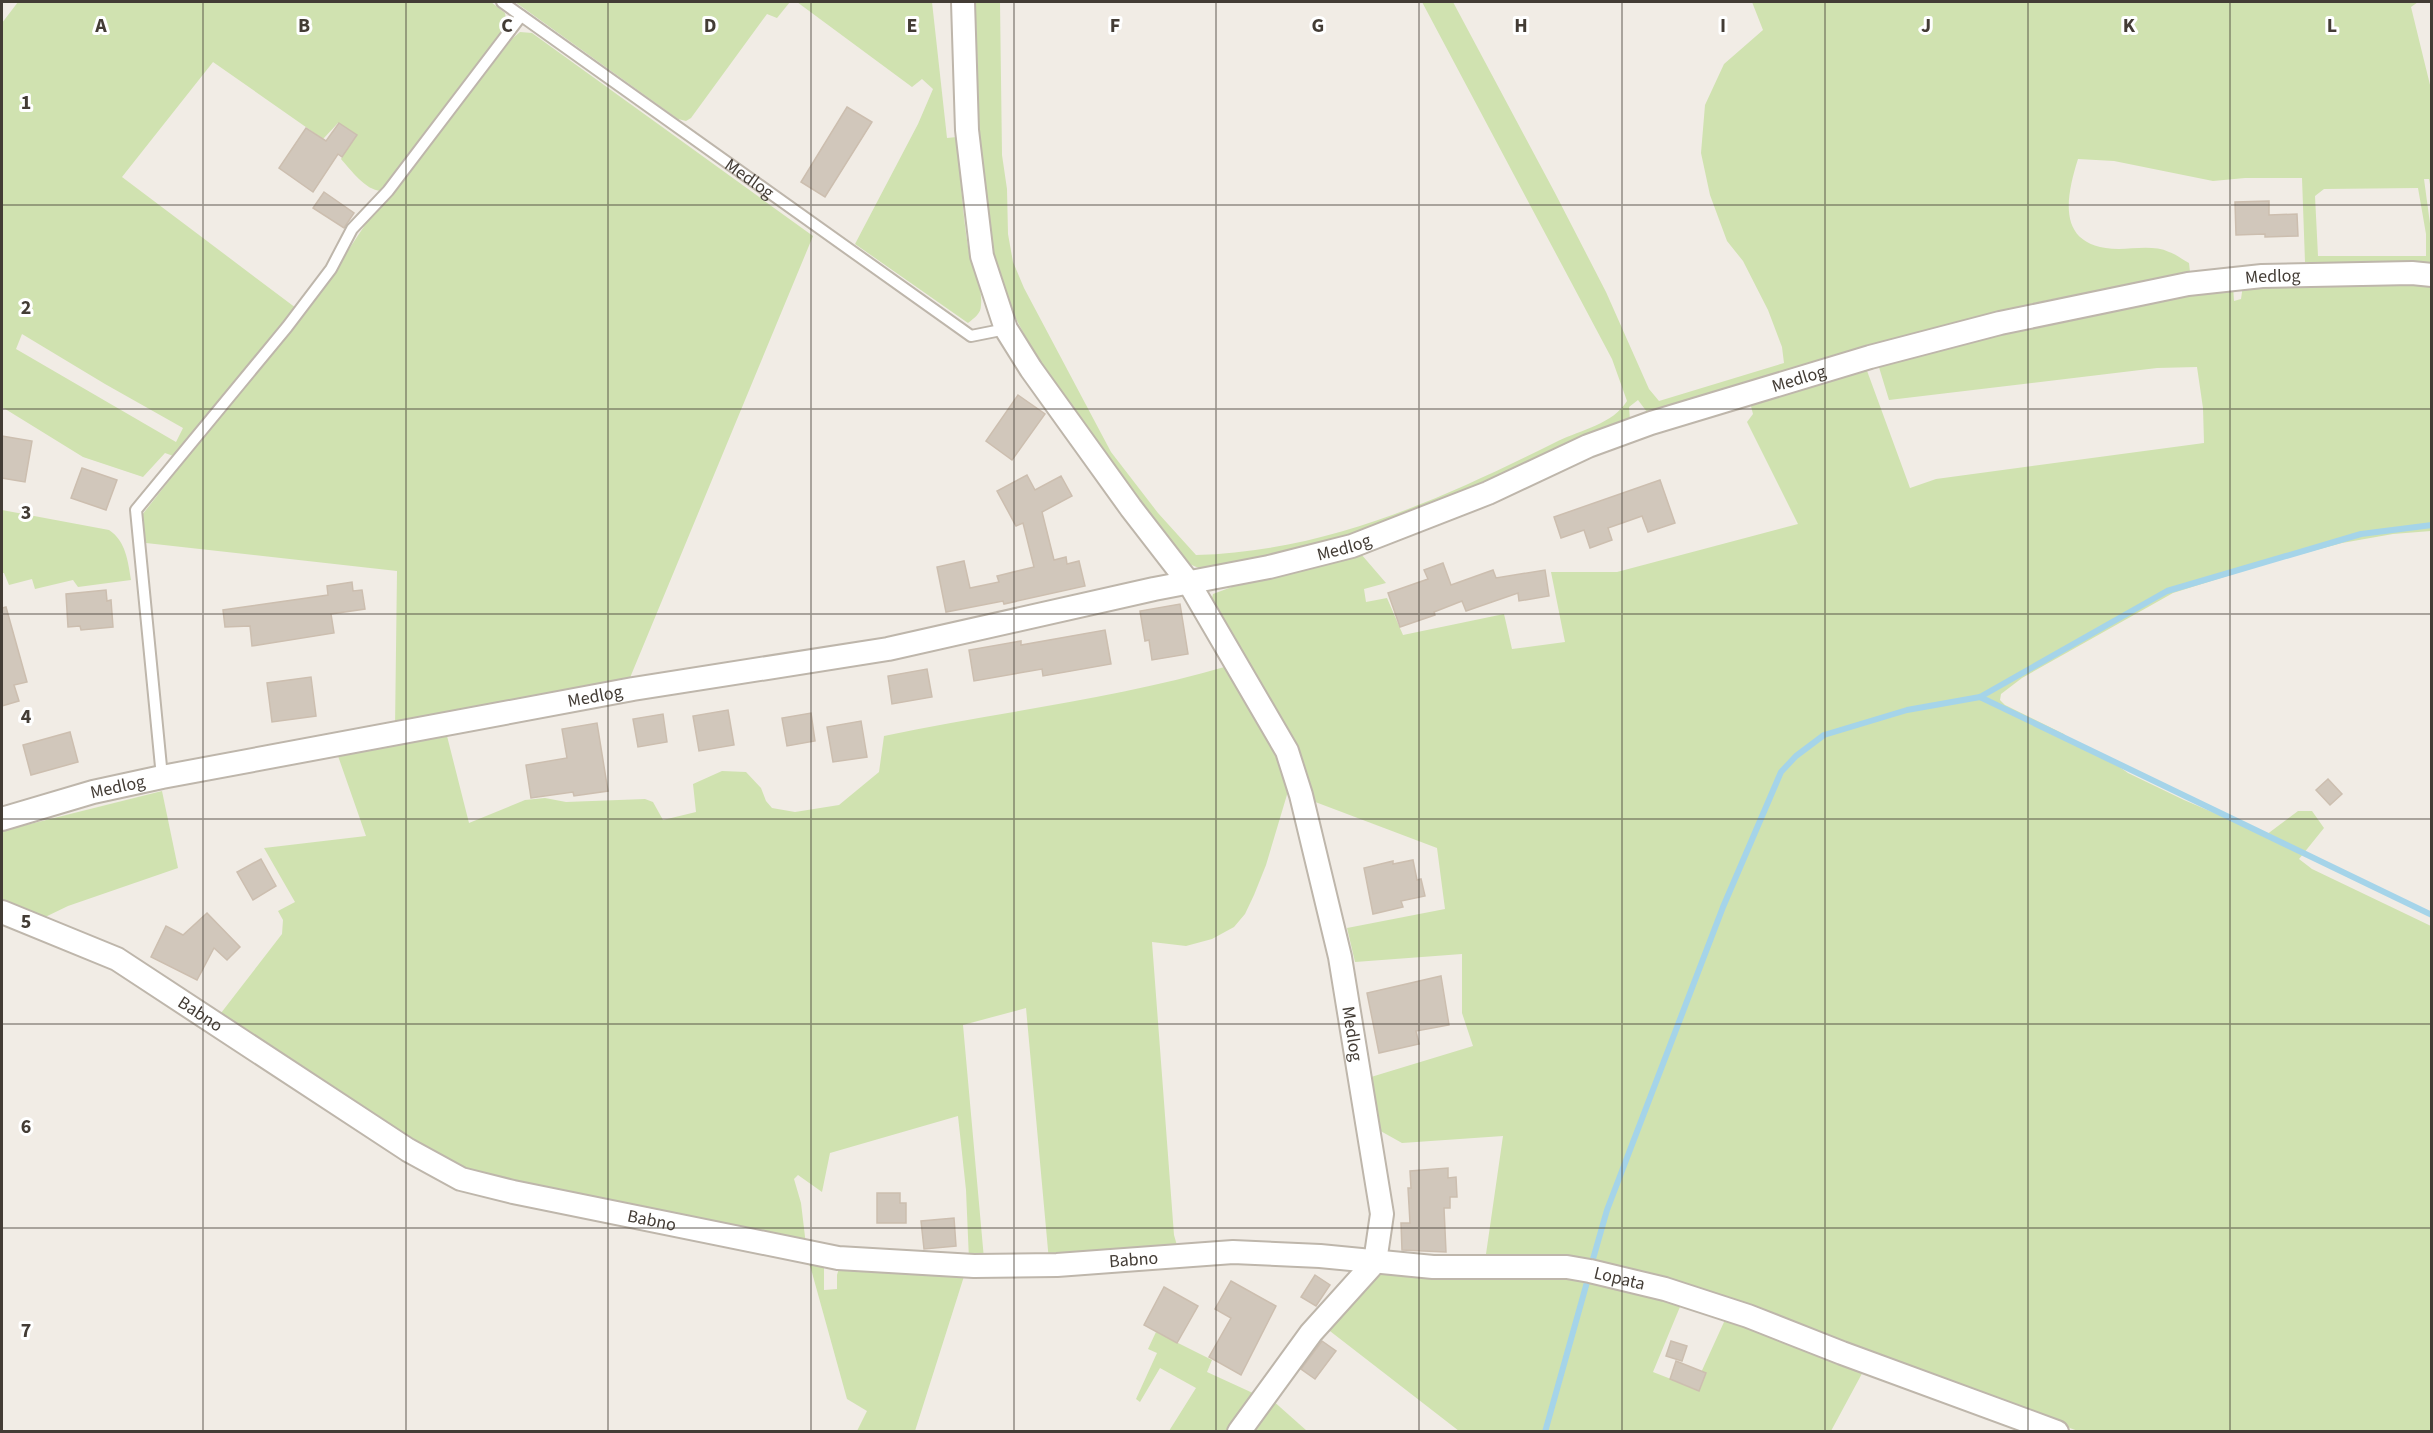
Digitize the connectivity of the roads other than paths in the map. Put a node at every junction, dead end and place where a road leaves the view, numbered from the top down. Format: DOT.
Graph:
graph roads {
  1 [pos="502,2"];
  2 [pos="963,2"];
  3 [pos="521,16"];
  4 [pos="2432,275"];
  5 [pos="1006,329"];
  6 [pos="1190,583"];
  7 [pos="162,777"];
  8 [pos="2,819"];
  9 [pos="2,912"];
  10 [pos="1375,1262"];
  11 [pos="1239,1431"];
  12 [pos="2057,1431"];
  1 -- 3 [label="lane, Medlog"];
  2 -- 5 [label="street"];
  3 -- 5 [label="lane, Medlog"];
  3 -- 7 [label="lane"];
  4 -- 6 [label="street, Medlog"];
  5 -- 6 [label="street"];
  6 -- 7 [label="street, Medlog"];
  6 -- 10 [label="street, Medlog"];
  7 -- 8 [label="street, Medlog"];
  9 -- 10 [label="street, Babno"];
  10 -- 11 [label="street"];
  10 -- 12 [label="street, Lopata"];
}
